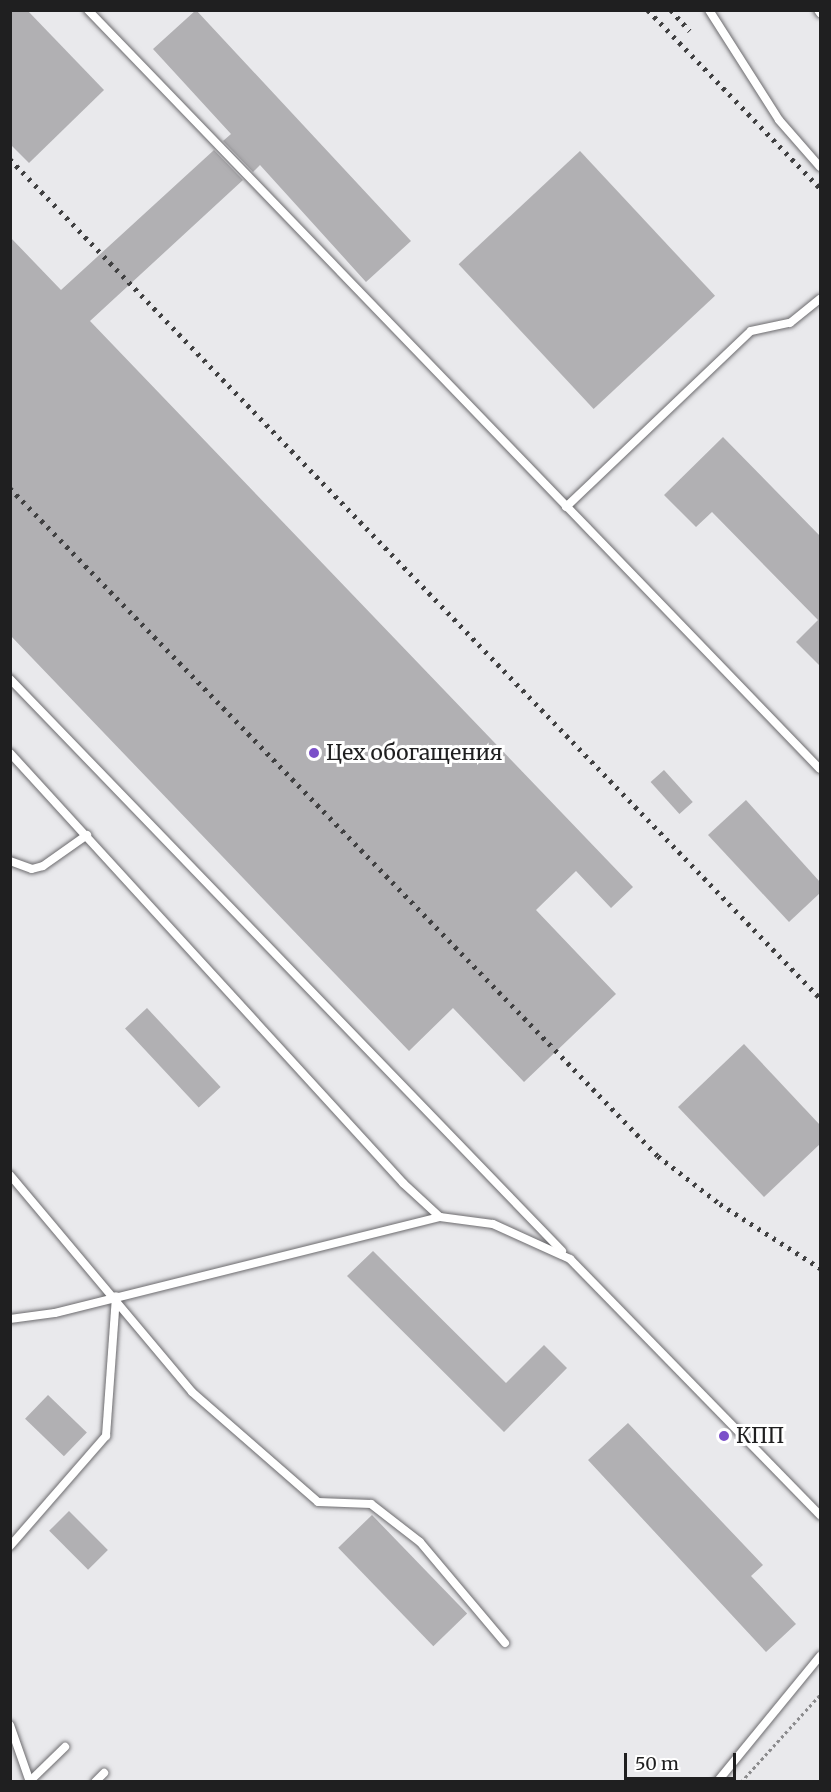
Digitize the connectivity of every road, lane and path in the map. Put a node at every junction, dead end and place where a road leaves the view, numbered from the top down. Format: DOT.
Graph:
graph roads {
  1 [pos="88,10"];
  2 [pos="709,10"];
  3 [pos="820,167"];
  4 [pos="820,300"];
  5 [pos="566,507"];
  6 [pos="10,679"];
  7 [pos="10,753"];
  8 [pos="820,770"];
  9 [pos="87,835"];
  10 [pos="10,861"];
  11 [pos="10,1175"];
  12 [pos="440,1217"];
  13 [pos="570,1259"];
  14 [pos="116,1296"];
  15 [pos="10,1319"];
  16 [pos="820,1515"];
  17 [pos="10,1546"];
  18 [pos="505,1643"];
  19 [pos="820,1656"];
  20 [pos="820,1695"];
  21 [pos="10,1725"];
  22 [pos="65,1747"];
  23 [pos="104,1773"];
  24 [pos="30,1781"];
  25 [pos="95,1782"];
  26 [pos="717,1782"];
  27 [pos="741,1782"];
  1 -- 5 [label="lane"];
  2 -- 3 [label="lane"];
  4 -- 5 [label="lane"];
  5 -- 8 [label="lane"];
  6 -- 13 [label="lane"];
  7 -- 9 [label="lane"];
  9 -- 10 [label="lane"];
  9 -- 12 [label="lane"];
  11 -- 14 [label="lane"];
  12 -- 13 [label="lane"];
  12 -- 14 [label="lane"];
  13 -- 16 [label="lane"];
  14 -- 15 [label="lane"];
  14 -- 17 [label="lane"];
  14 -- 18 [label="lane"];
  19 -- 26 [label="lane"];
  20 -- 27 [label="path"];
  21 -- 24 [label="lane"];
  22 -- 24 [label="lane"];
  23 -- 25 [label="lane"];
}
